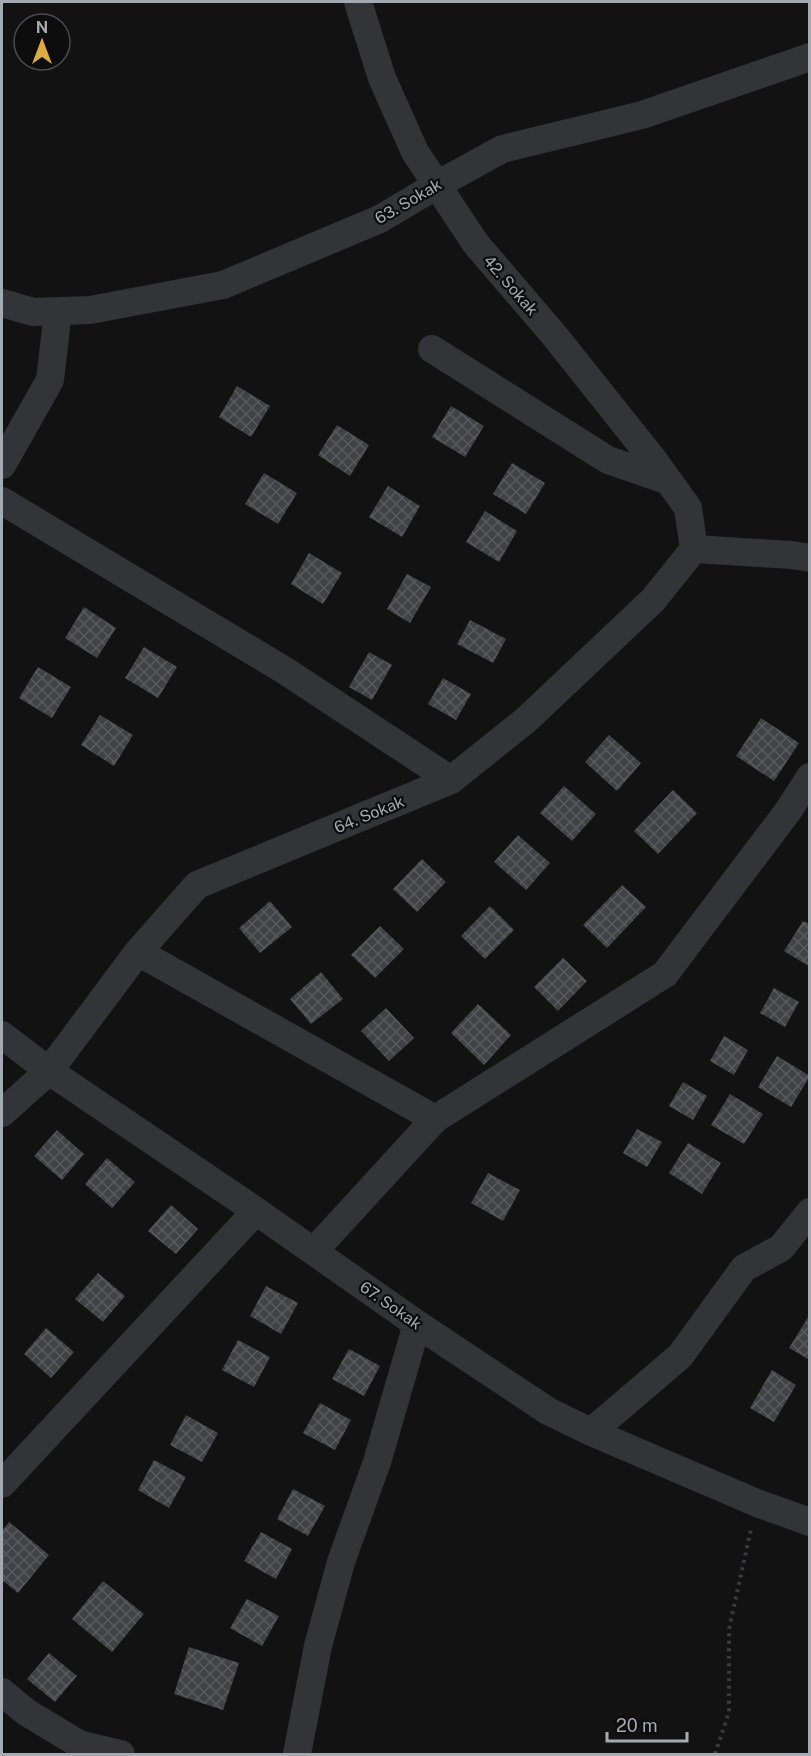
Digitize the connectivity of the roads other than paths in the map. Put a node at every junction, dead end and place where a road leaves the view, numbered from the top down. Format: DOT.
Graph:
graph roads {
  1 [pos="358,2"];
  2 [pos="810,57"];
  3 [pos="436,185"];
  4 [pos="2,303"];
  5 [pos="58,311"];
  6 [pos="432,349"];
  7 [pos="2,465"];
  8 [pos="669,481"];
  9 [pos="2,501"];
  10 [pos="694,549"];
  11 [pos="810,558"];
  12 [pos="810,777"];
  13 [pos="451,780"];
  14 [pos="138,952"];
  15 [pos="2,1035"];
  16 [pos="49,1071"];
  17 [pos="2,1113"];
  18 [pos="435,1119"];
  19 [pos="256,1211"];
  20 [pos="810,1212"];
  21 [pos="314,1251"];
  22 [pos="417,1324"];
  23 [pos="591,1432"];
  24 [pos="2,1484"];
  25 [pos="810,1522"];
  26 [pos="2,1692"];
  27 [pos="121,1755"];
  28 [pos="297,1755"];
  1 -- 3 [label="street, 42. Sokak"];
  2 -- 3 [label="street, 63. Sokak"];
  3 -- 5 [label="street, 63. Sokak"];
  3 -- 8 [label="street, 42. Sokak"];
  4 -- 5 [label="street, 63. Sokak"];
  5 -- 7 [label="street"];
  6 -- 8 [label="street"];
  8 -- 10 [label="street, 42. Sokak"];
  9 -- 13 [label="street"];
  10 -- 11 [label="street"];
  10 -- 13 [label="street, 64. Sokak"];
  12 -- 18 [label="street"];
  13 -- 14 [label="street, 64. Sokak"];
  14 -- 16 [label="street, 64. Sokak"];
  14 -- 18 [label="street"];
  15 -- 16 [label="street, 67. Sokak"];
  16 -- 17 [label="street"];
  16 -- 19 [label="street, 67. Sokak"];
  18 -- 21 [label="street"];
  19 -- 21 [label="street, 67. Sokak"];
  19 -- 24 [label="street"];
  20 -- 23 [label="street"];
  21 -- 22 [label="street, 67. Sokak"];
  22 -- 23 [label="street, 67. Sokak"];
  22 -- 28 [label="street"];
  23 -- 25 [label="street, 67. Sokak"];
  26 -- 27 [label="street"];
}
